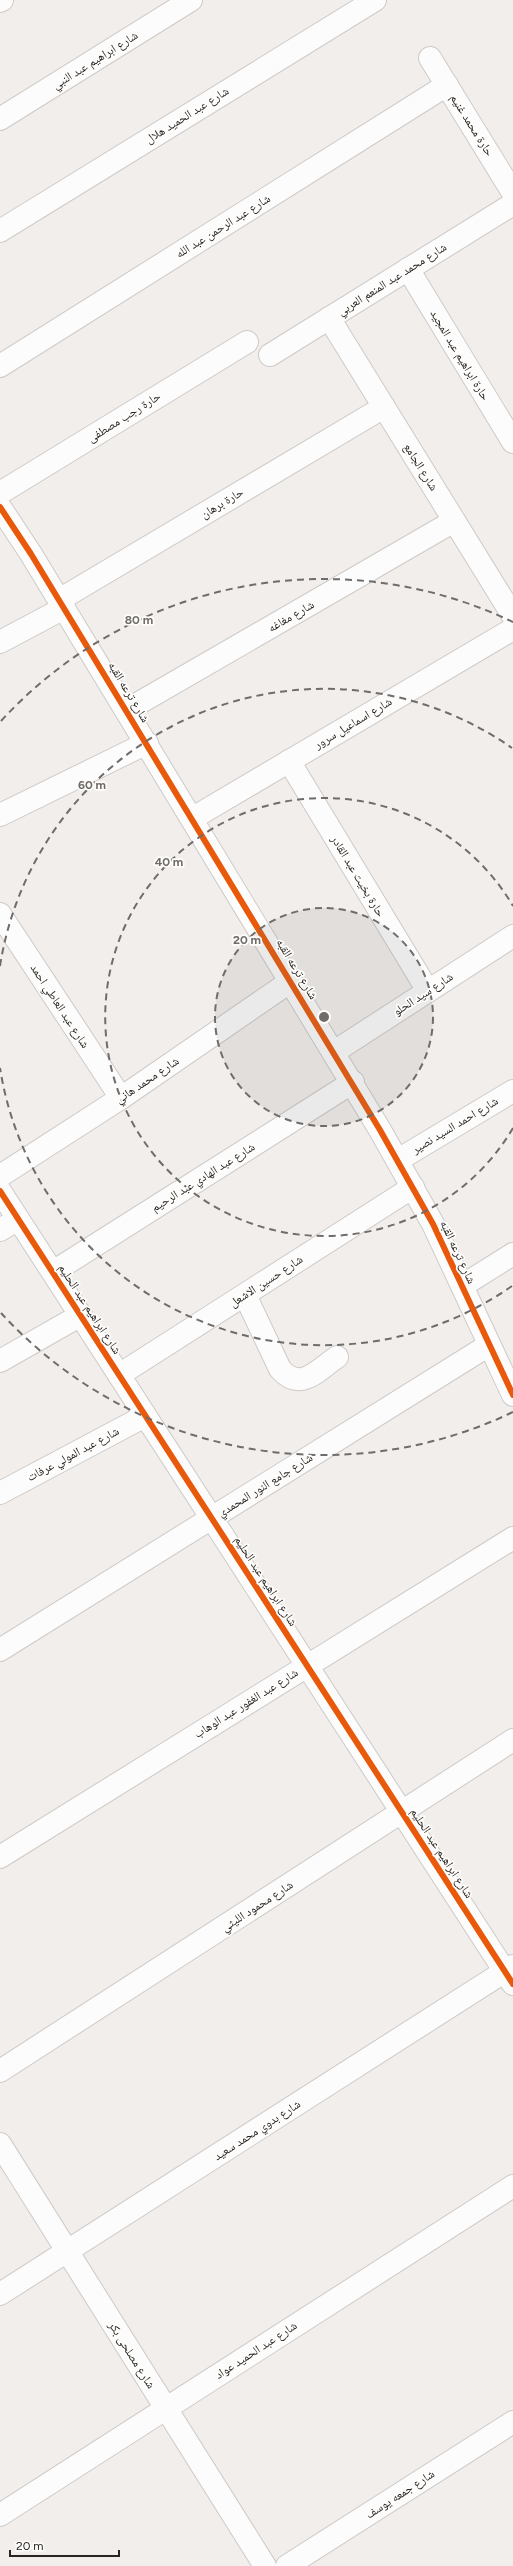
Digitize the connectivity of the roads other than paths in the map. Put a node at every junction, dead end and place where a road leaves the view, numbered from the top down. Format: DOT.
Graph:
graph roads {
  1 [pos="191,0"];
  2 [pos="374,0"];
  3 [pos="430,58"];
  4 [pos="447,85"];
  5 [pos="0,119"];
  6 [pos="511,206"];
  7 [pos="0,231"];
  8 [pos="408,269"];
  9 [pos="329,318"];
  10 [pos="247,342"];
  11 [pos="270,355"];
  12 [pos="0,366"];
  13 [pos="384,407"];
  14 [pos="513,442"];
  15 [pos="0,493"];
  16 [pos="0,507"];
  17 [pos="454,521"];
  18 [pos="8,534"];
  19 [pos="62,604"];
  20 [pos="513,616"];
  21 [pos="513,629"];
  22 [pos="0,642"];
  23 [pos="127,710"];
  24 [pos="147,743"];
  25 [pos="289,761"];
  26 [pos="0,815"];
  27 [pos="193,818"];
  28 [pos="0,914"];
  29 [pos="513,936"];
  30 [pos="292,981"];
  31 [pos="428,991"];
  32 [pos="334,1052"];
  33 [pos="353,1082"];
  34 [pos="513,1091"];
  35 [pos="121,1098"];
  36 [pos="398,1160"];
  37 [pos="0,1176"];
  38 [pos="413,1187"];
  39 [pos="0,1191"];
  40 [pos="9,1224"];
  41 [pos="513,1254"];
  42 [pos="53,1272"];
  43 [pos="462,1286"];
  44 [pos="245,1295"];
  45 [pos="81,1315"];
  46 [pos="489,1344"];
  47 [pos="337,1358"];
  48 [pos="0,1361"];
  49 [pos="507,1367"];
  50 [pos="119,1375"];
  51 [pos="513,1395"];
  52 [pos="145,1416"];
  53 [pos="0,1493"];
  54 [pos="212,1518"];
  55 [pos="513,1538"];
  56 [pos="0,1650"];
  57 [pos="307,1665"];
  58 [pos="513,1740"];
  59 [pos="402,1812"];
  60 [pos="0,1857"];
  61 [pos="510,1974"];
  62 [pos="0,2071"];
  63 [pos="0,2144"];
  64 [pos="513,2186"];
  65 [pos="67,2251"];
  66 [pos="0,2294"];
  67 [pos="166,2408"];
  68 [pos="513,2422"];
  69 [pos="0,2515"];
  70 [pos="265,2566"];
  71 [pos="287,2566"];
  1 -- 5 [label="street, شارع ابراهيم عبد النبي"];
  2 -- 7 [label="street, شارع عبد الحميد هلال"];
  3 -- 4 [label="street, حارة محمد غنيم"];
  4 -- 6 [label="street, حارة محمد غنيم"];
  4 -- 12 [label="street, شارع عبد الرحمن عبد الله"];
  6 -- 8 [label="street, شارع محمد عبد المنعم العربي"];
  8 -- 9 [label="street, شارع محمد عبد المنعم العربي"];
  8 -- 14 [label="street, حارة ابراهيم عبد المجيد"];
  9 -- 11 [label="street, شارع محمد عبد المنعم العربي"];
  9 -- 13 [label="street, شارع الجامع"];
  10 -- 15 [label="street, حارة رجب مصطفى"];
  13 -- 17 [label="street, شارع الجامع"];
  13 -- 19 [label="street, حارة برهان"];
  16 -- 18 [label="street, شارع ترعه القبه"];
  17 -- 20 [label="street, شارع الجامع"];
  17 -- 23 [label="street, شارع مغاغه"];
  18 -- 19 [label="street, شارع ترعه القبه"];
  19 -- 22 [label="street, حارة برهان"];
  19 -- 23 [label="street, شارع ترعه القبه"];
  21 -- 25 [label="street, شارع اسماعيل سرور"];
  23 -- 24 [label="street, شارع ترعه القبه"];
  24 -- 26 [label="street"];
  24 -- 27 [label="street, شارع ترعه القبه"];
  25 -- 27 [label="street, شارع اسماعيل سرور"];
  25 -- 31 [label="street, حارة بخيت عبد القادر"];
  27 -- 30 [label="street, شارع ترعه القبه"];
  28 -- 35 [label="street, شارع عبد العاطي احمد"];
  29 -- 31 [label="street, شارع سيد الحلو"];
  30 -- 32 [label="street, شارع ترعه القبه"];
  30 -- 35 [label="street, شارع محمد هاني"];
  31 -- 32 [label="street, شارع سيد الحلو"];
  32 -- 33 [label="street, شارع ترعه القبه"];
  33 -- 36 [label="street, شارع ترعه القبه"];
  33 -- 42 [label="street, شارع عبد الهادي عبد الرحيم"];
  34 -- 36 [label="street, شارع احمد السيد نصير"];
  35 -- 37 [label="street, شارع محمد هاني"];
  36 -- 38 [label="street, شارع ترعه القبه"];
  38 -- 43 [label="street, شارع ترعه القبه"];
  38 -- 44 [label="street, شارع حسين الاشعل"];
  39 -- 40 [label="street, شارع ابراهيم عبد الحليم"];
  40 -- 42 [label="street, شارع ابراهيم عبد الحليم"];
  41 -- 43 [label="street"];
  42 -- 45 [label="street, شارع ابراهيم عبد الحليم"];
  43 -- 46 [label="street, شارع ترعه القبه"];
  44 -- 47 [label="street"];
  44 -- 50 [label="street, شارع حسين الاشعل"];
  45 -- 48 [label="street"];
  45 -- 50 [label="street, شارع ابراهيم عبد الحليم"];
  46 -- 49 [label="street, شارع ترعه القبه"];
  46 -- 54 [label="street, شارع جامع النور المحمدي"];
  49 -- 51 [label="street, شارع ترعه القبه"];
  50 -- 52 [label="street, شارع ابراهيم عبد الحليم"];
  52 -- 53 [label="street, شارع عبد المولي عرفات"];
  52 -- 54 [label="street, شارع ابراهيم عبد الحليم"];
  54 -- 56 [label="street, شارع جامع النور المحمدي"];
  54 -- 57 [label="street, شارع ابراهيم عبد الحليم"];
  55 -- 57 [label="street, شارع عبد الغفور عبد الوهاب"];
  57 -- 59 [label="street, شارع ابراهيم عبد الحليم"];
  57 -- 60 [label="street, شارع عبد الغفور عبد الوهاب"];
  58 -- 59 [label="street, شارع محمود الليثي"];
  59 -- 61 [label="street, شارع ابراهيم عبد الحليم"];
  59 -- 62 [label="street, شارع محمود الليثي"];
  61 -- 65 [label="street, شارع بدوي محمد سعيد"];
  63 -- 65 [label="street, شارع مصلحى بكر"];
  64 -- 67 [label="street, شارع عبد الحميد عواد"];
  65 -- 66 [label="street, شارع بدوي محمد سعيد"];
  65 -- 67 [label="street, شارع مصلحى بكر"];
  67 -- 69 [label="street, شارع عبد الحميد عواد"];
  67 -- 70 [label="street, شارع مصلحى بكر"];
  68 -- 71 [label="street, شارع جمعه يوسف"];
}
